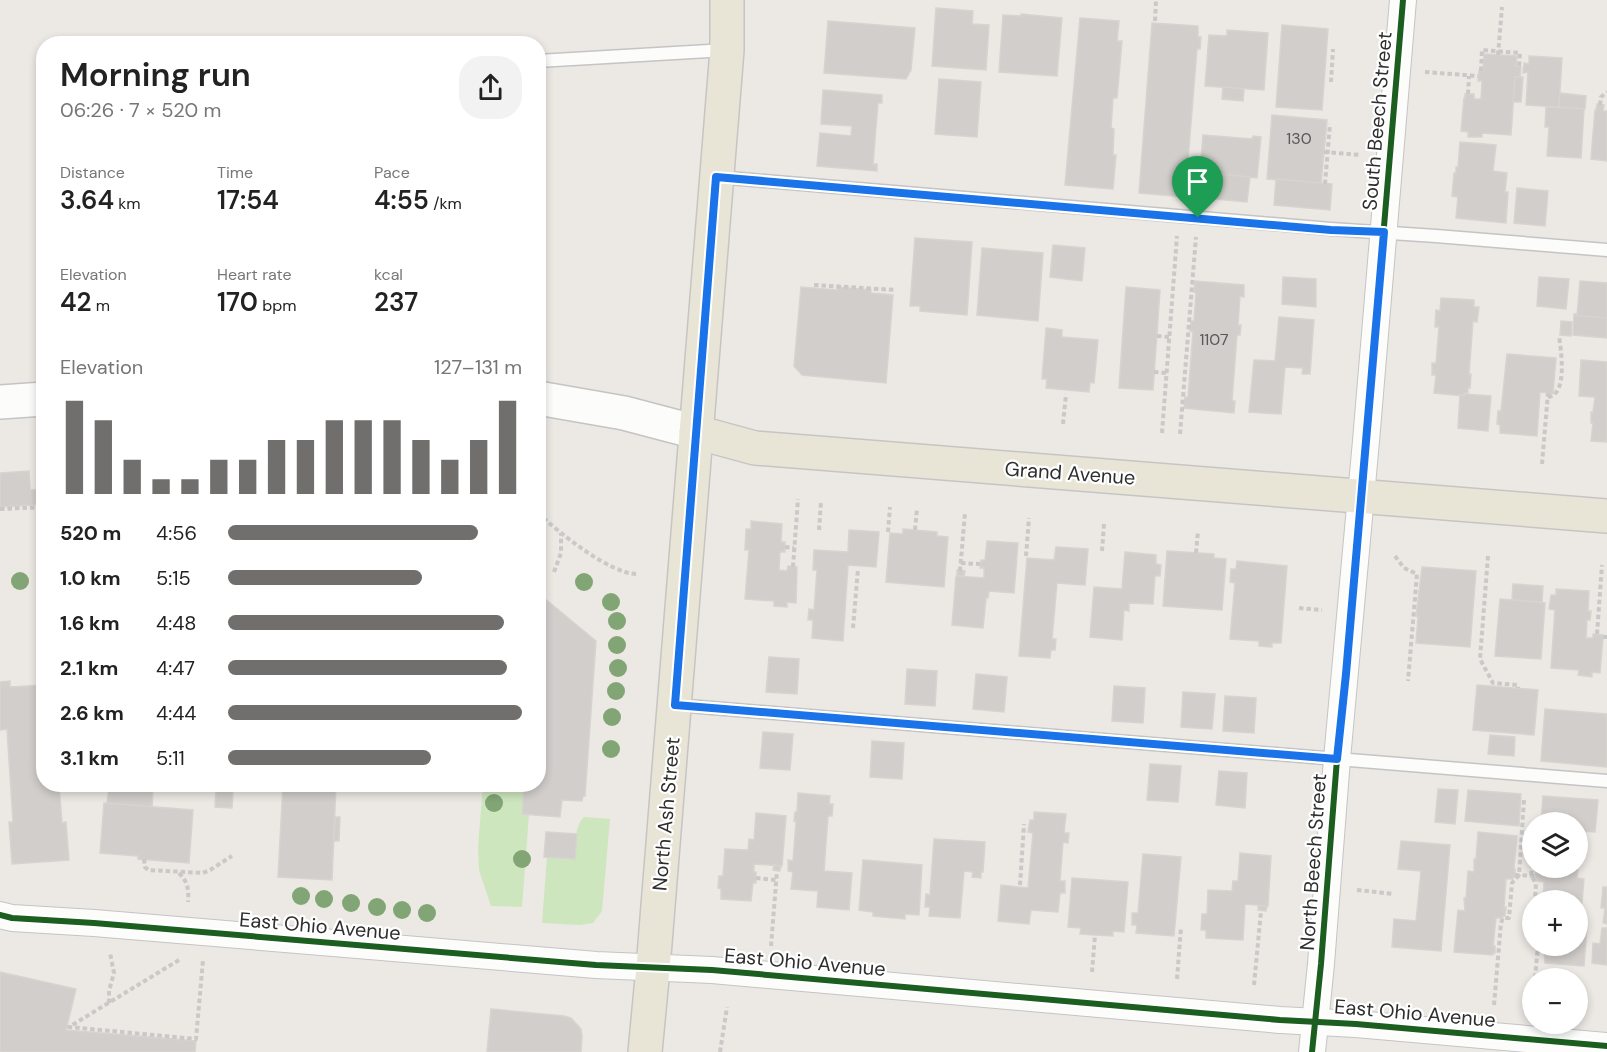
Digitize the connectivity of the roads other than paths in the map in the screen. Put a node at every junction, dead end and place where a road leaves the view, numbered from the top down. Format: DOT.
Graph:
graph roads {
  1 [pos="727,0"];
  2 [pos="1403,0"];
  3 [pos="727,50"];
  4 [pos="546,61"];
  5 [pos="716,177"];
  6 [pos="1384,232"];
  7 [pos="1607,250"];
  8 [pos="546,399"];
  9 [pos="36,400"];
  10 [pos="0,402"];
  11 [pos="696,432"];
  12 [pos="1361,496"];
  13 [pos="1607,516"];
  14 [pos="675,705"];
  15 [pos="1337,759"];
  16 [pos="1607,781"];
  17 [pos="0,915"];
  18 [pos="653,968"];
  19 [pos="1316,1022"];
  20 [pos="1607,1046"];
  21 [pos="645,1052"];
  22 [pos="1312,1052"];
  1 -- 3 [label="main road, North Ash Street"];
  2 -- 6 [label="street, South Beech Street"];
  3 -- 4 [label="lane"];
  3 -- 5 [label="main road, North Ash Street"];
  5 -- 6 [label="lane"];
  5 -- 11 [label="main road, North Ash Street"];
  6 -- 7 [label="lane"];
  6 -- 12 [label="street, South Beech Street"];
  8 -- 11 [label="main road, Grand Avenue"];
  9 -- 10 [label="main road"];
  11 -- 12 [label="main road, Grand Avenue"];
  11 -- 14 [label="main road, North Ash Street"];
  12 -- 13 [label="main road, Grand Avenue"];
  12 -- 15 [label="street, North Beech Street"];
  14 -- 15 [label="lane"];
  14 -- 18 [label="main road, North Ash Street"];
  15 -- 16 [label="lane"];
  15 -- 19 [label="street, North Beech Street"];
  17 -- 18 [label="street, East Ohio Avenue"];
  18 -- 19 [label="street, East Ohio Avenue"];
  18 -- 21 [label="main road, North Ash Street"];
  19 -- 20 [label="street, East Ohio Avenue"];
  19 -- 22 [label="street, North Beech Street"];
}
